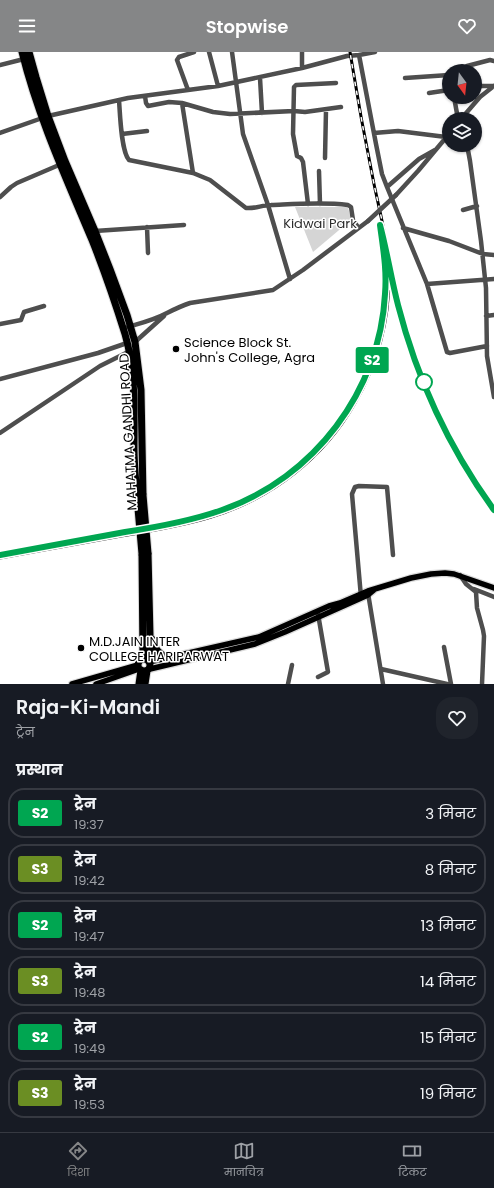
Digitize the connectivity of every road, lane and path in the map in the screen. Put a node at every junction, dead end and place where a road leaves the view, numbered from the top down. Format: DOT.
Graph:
graph roads {
  1 [pos="29,52"];
  2 [pos="194,52"];
  3 [pos="209,52"];
  4 [pos="232,52"];
  5 [pos="302,52"];
  6 [pos="375,52"];
  7 [pos="23,55"];
  8 [pos="359,55"];
  9 [pos="494,61"];
  10 [pos="475,64"];
  11 [pos="0,65"];
  12 [pos="302,68"];
  13 [pos="442,76"];
  14 [pos="260,78"];
  15 [pos="405,78"];
  16 [pos="237,82"];
  17 [pos="336,83"];
  18 [pos="218,86"];
  19 [pos="482,86"];
  20 [pos="494,86"];
  21 [pos="188,90"];
  22 [pos="442,91"];
  23 [pos="429,93"];
  24 [pos="145,96"];
  25 [pos="119,100"];
  26 [pos="182,103"];
  27 [pos="341,107"];
  28 [pos="326,110"];
  29 [pos="294,111"];
  30 [pos="467,112"];
  31 [pos="262,113"];
  32 [pos="240,114"];
  33 [pos="45,118"];
  34 [pos="147,131"];
  35 [pos="0,133"];
  36 [pos="374,133"];
  37 [pos="122,134"];
  38 [pos="442,135"];
  39 [pos="442,141"];
  40 [pos="435,150"];
  41 [pos="468,152"];
  42 [pos="325,158"];
  43 [pos="60,165"];
  44 [pos="319,171"];
  45 [pos="193,173"];
  46 [pos="387,187"];
  47 [pos="0,197"];
  48 [pos="308,204"];
  49 [pos="320,204"];
  50 [pos="268,205"];
  51 [pos="477,206"];
  52 [pos="463,210"];
  53 [pos="184,225"];
  54 [pos="147,227"];
  55 [pos="358,227"];
  56 [pos="403,228"];
  57 [pos="95,231"];
  58 [pos="148,253"];
  59 [pos="482,254"];
  60 [pos="494,255"];
  61 [pos="290,279"];
  62 [pos="494,279"];
  63 [pos="485,280"];
  64 [pos="427,284"];
  65 [pos="44,306"];
  66 [pos="167,313"];
  67 [pos="494,315"];
  68 [pos="486,316"];
  69 [pos="0,324"];
  70 [pos="130,326"];
  71 [pos="123,329"];
  72 [pos="135,342"];
  73 [pos="127,343"];
  74 [pos="487,346"];
  75 [pos="107,350"];
  76 [pos="128,352"];
  77 [pos="487,356"];
  78 [pos="494,356"];
  79 [pos="112,360"];
  80 [pos="0,379"];
  81 [pos="494,397"];
  82 [pos="0,433"];
  83 [pos="140,496"];
  84 [pos="145,553"];
  85 [pos="393,555"];
  86 [pos="460,576"];
  87 [pos="472,588"];
  88 [pos="494,588"];
  89 [pos="370,592"];
  90 [pos="361,596"];
  91 [pos="494,597"];
  92 [pos="318,614"];
  93 [pos="150,636"];
  94 [pos="231,647"];
  95 [pos="444,647"];
  96 [pos="169,658"];
  97 [pos="292,665"];
  98 [pos="144,666"];
  99 [pos="381,669"];
  100 [pos="318,677"];
  101 [pos="72,684"];
  102 [pos="96,684"];
  103 [pos="139,684"];
  104 [pos="145,684"];
  105 [pos="288,684"];
  106 [pos="383,684"];
  107 [pos="446,684"];
  108 [pos="451,684"];
  109 [pos="482,684"];
  1 -- 33 [label="highway, MAHATMA GANDHI ROAD"];
  2 -- 21 [label="street"];
  3 -- 18 [label="street"];
  4 -- 16 [label="street"];
  5 -- 12 [label="street"];
  6 -- 8 [label="street"];
  7 -- 11 [label="street"];
  7 -- 33 [label="highway, MAHATMA GANDHI ROAD"];
  8 -- 12 [label="street"];
  8 -- 36 [label="street"];
  9 -- 10 [label="street"];
  12 -- 14 [label="street"];
  13 -- 15 [label="street"];
  14 -- 16 [label="street"];
  14 -- 31 [label="street"];
  16 -- 18 [label="street"];
  16 -- 32 [label="street"];
  17 -- 29 [label="street"];
  18 -- 21 [label="street"];
  19 -- 20 [label="street"];
  20 -- 30 [label="street"];
  21 -- 24 [label="street"];
  22 -- 23 [label="street"];
  24 -- 25 [label="street"];
  24 -- 26 [label="street"];
  25 -- 33 [label="street"];
  25 -- 37 [label="street"];
  26 -- 32 [label="street"];
  26 -- 45 [label="street"];
  27 -- 28 [label="street"];
  28 -- 29 [label="street"];
  28 -- 42 [label="street"];
  29 -- 31 [label="street"];
  29 -- 48 [label="street"];
  31 -- 32 [label="street"];
  32 -- 50 [label="street"];
  33 -- 35 [label="street"];
  33 -- 43 [label="highway, MAHATMA GANDHI ROAD"];
  33 -- 57 [label="highway, MAHATMA GANDHI ROAD"];
  34 -- 37 [label="street"];
  36 -- 38 [label="street"];
  36 -- 46 [label="street"];
  37 -- 45 [label="street"];
  39 -- 40 [label="street"];
  40 -- 46 [label="street"];
  40 -- 55 [label="street, bridge"];
  41 -- 51 [label="street"];
  43 -- 47 [label="street"];
  43 -- 71 [label="highway, MAHATMA GANDHI ROAD"];
  44 -- 49 [label="street"];
  45 -- 50 [label="street"];
  46 -- 56 [label="street"];
  48 -- 49 [label="street"];
  48 -- 50 [label="street"];
  49 -- 55 [label="street"];
  50 -- 61 [label="street"];
  51 -- 52 [label="street"];
  51 -- 59 [label="street"];
  53 -- 54 [label="street"];
  54 -- 57 [label="street"];
  54 -- 58 [label="street"];
  55 -- 61 [label="street"];
  56 -- 59 [label="street"];
  56 -- 64 [label="street"];
  57 -- 70 [label="highway, MAHATMA GANDHI ROAD"];
  59 -- 60 [label="street"];
  59 -- 63 [label="street"];
  61 -- 66 [label="street"];
  62 -- 63 [label="street"];
  63 -- 64 [label="street"];
  63 -- 68 [label="street"];
  64 -- 74 [label="street"];
  65 -- 69 [label="street"];
  66 -- 70 [label="street"];
  66 -- 72 [label="street"];
  67 -- 68 [label="street"];
  68 -- 74 [label="street"];
  70 -- 71 [label="street"];
  70 -- 72 [label="highway, MAHATMA GANDHI ROAD"];
  71 -- 73 [label="highway, MAHATMA GANDHI ROAD"];
  72 -- 83 [label="highway, MAHATMA GANDHI ROAD"];
  73 -- 75 [label="street"];
  73 -- 76 [label="highway, MAHATMA GANDHI ROAD"];
  74 -- 77 [label="street"];
  75 -- 79 [label="street"];
  75 -- 80 [label="street"];
  76 -- 79 [label="street"];
  76 -- 83 [label="highway, MAHATMA GANDHI ROAD"];
  77 -- 78 [label="street"];
  77 -- 81 [label="street"];
  79 -- 82 [label="street"];
  83 -- 84 [label="highway, MAHATMA GANDHI ROAD, bridge"];
  84 -- 93 [label="highway, MAHATMA GANDHI ROAD"];
  84 -- 98 [label="highway, MAHATMA GANDHI ROAD"];
  85 -- 90 [label="street"];
  86 -- 87 [label="street"];
  86 -- 88 [label="main road"];
  86 -- 89 [label="main road"];
  87 -- 91 [label="street"];
  87 -- 109 [label="street"];
  89 -- 90 [label="main road"];
  89 -- 99 [label="street"];
  90 -- 92 [label="main road"];
  92 -- 94 [label="main road"];
  92 -- 100 [label="street"];
  93 -- 96 [label="highway"];
  93 -- 98 [label="highway, MAHATMA GANDHI ROAD"];
  94 -- 96 [label="main road"];
  94 -- 98 [label="main road"];
  95 -- 108 [label="street"];
  96 -- 98 [label="main road"];
  97 -- 105 [label="street"];
  98 -- 101 [label="main road"];
  98 -- 102 [label="main road"];
  98 -- 103 [label="highway, MAHATMA GANDHI ROAD"];
  98 -- 104 [label="highway, MAHATMA GANDHI ROAD"];
  99 -- 106 [label="street"];
  99 -- 107 [label="street"];
}
